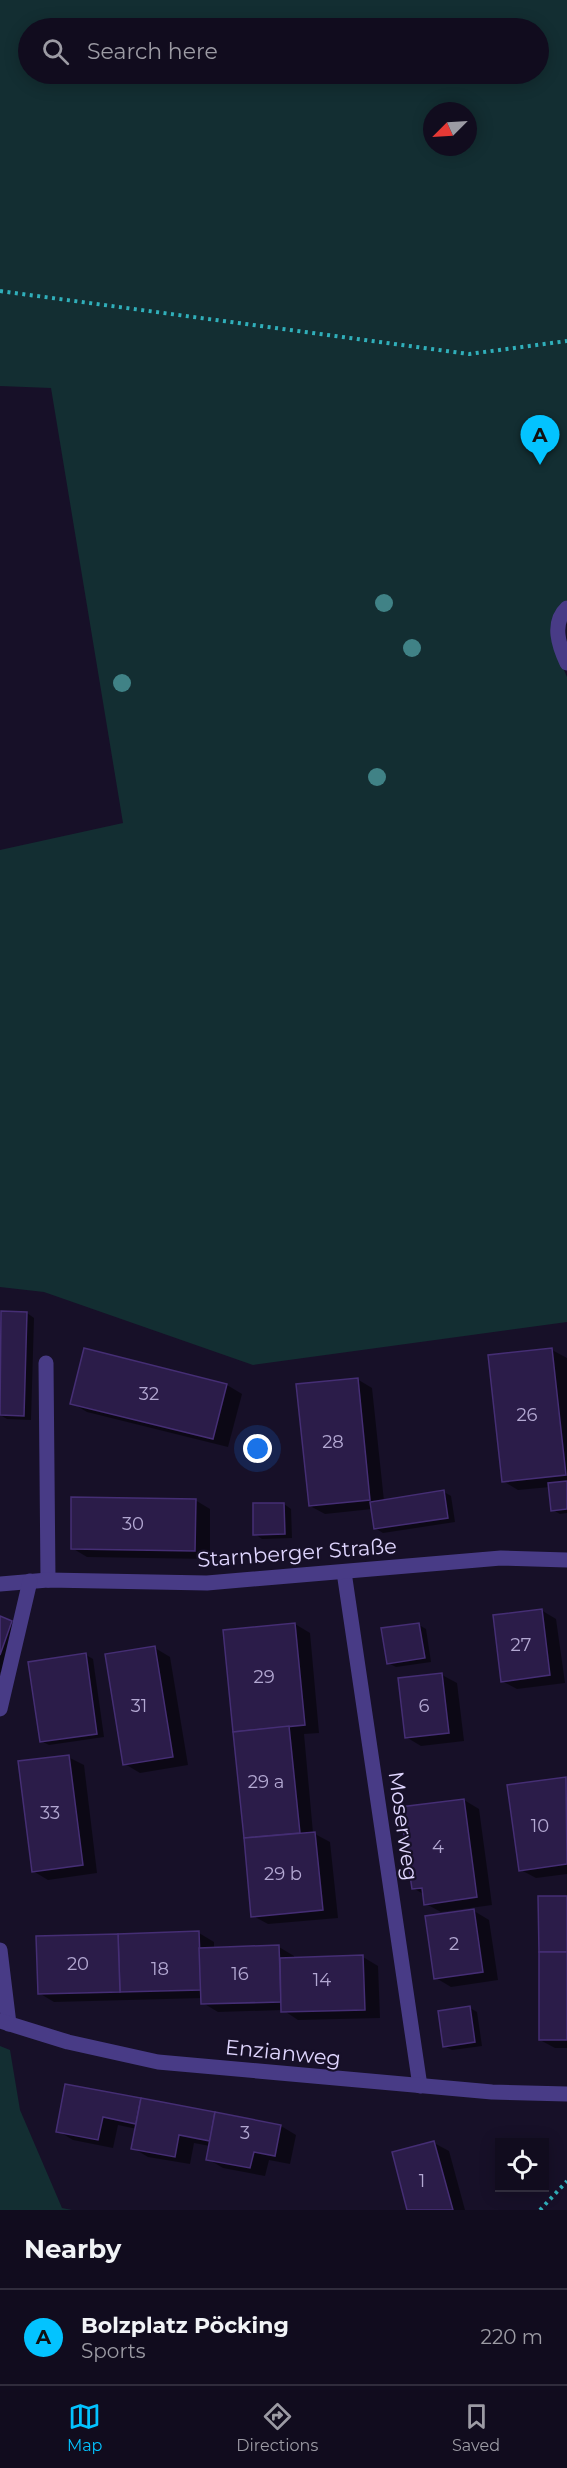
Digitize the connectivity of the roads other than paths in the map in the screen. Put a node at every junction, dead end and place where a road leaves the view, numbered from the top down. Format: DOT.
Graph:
graph roads {
  1 [pos="567,608"];
  2 [pos="567,663"];
  3 [pos="46,1363"];
  4 [pos="567,1560"];
  5 [pos="344,1572"];
  6 [pos="48,1580"];
  7 [pos="30,1581"];
  8 [pos="0,1584"];
  9 [pos="0,1709"];
  10 [pos="0,1950"];
  11 [pos="5,2023"];
  12 [pos="420,2086"];
  13 [pos="567,2094"];
  1 -- 2 [label="street"];
  3 -- 6 [label="street"];
  4 -- 5 [label="street, Starnberger Straße"];
  5 -- 6 [label="street, Starnberger Straße"];
  5 -- 12 [label="street, Moserweg"];
  6 -- 7 [label="street, Starnberger Straße"];
  7 -- 8 [label="street, Starnberger Straße"];
  7 -- 9 [label="street"];
  10 -- 11 [label="street"];
  11 -- 12 [label="street, Enzianweg"];
  12 -- 13 [label="street, Enzianweg"];
}
